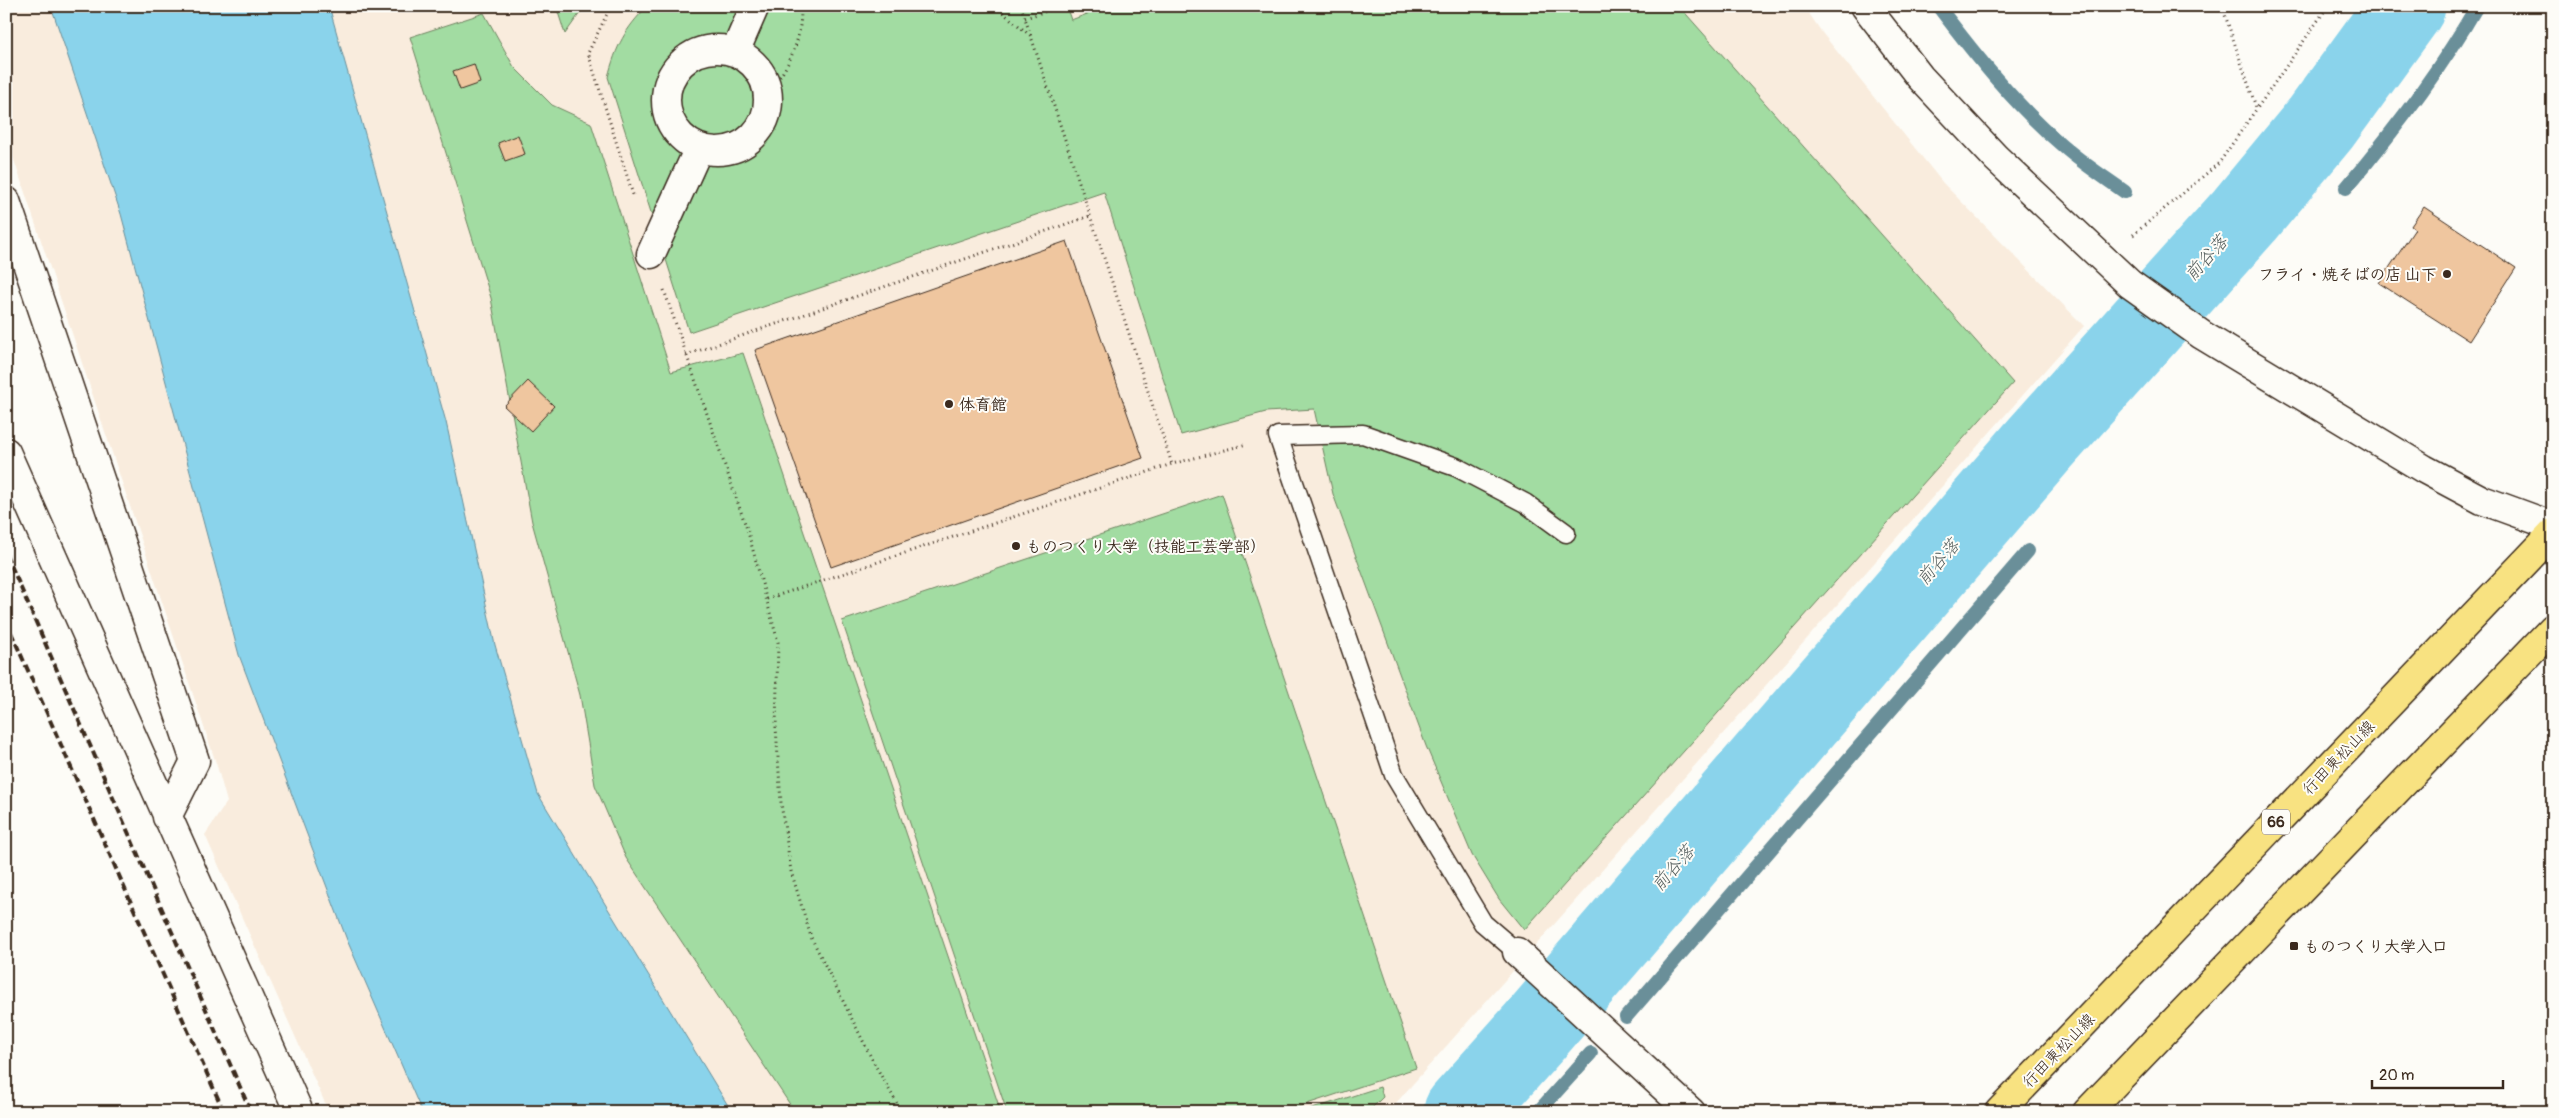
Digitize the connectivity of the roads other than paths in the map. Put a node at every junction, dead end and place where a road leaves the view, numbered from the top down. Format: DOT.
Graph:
graph roads {
  1 [pos="755,6"];
  2 [pos="1866,6"];
  3 [pos="735,52"];
  4 [pos="699,148"];
  5 [pos="6,201"];
  6 [pos="651,254"];
  7 [pos="6,452"];
  8 [pos="2553,526"];
  9 [pos="2553,533"];
  10 [pos="1566,534"];
  11 [pos="2553,628"];
  12 [pos="167,818"];
  13 [pos="1517,952"];
  14 [pos="299,1112"];
  15 [pos="1690,1112"];
  16 [pos="1999,1112"];
  17 [pos="2088,1112"];
  1 -- 3 [label="street"];
  2 -- 8 [label="street"];
  3 -- 4 [label="street"];
  3 -- 4 [label="street"];
  4 -- 6 [label="street"];
  5 -- 12 [label="street"];
  7 -- 12 [label="street"];
  9 -- 16 [label="main road, 行田東松山線 / 66"];
  10 -- 13 [label="lane"];
  11 -- 17 [label="main road"];
  12 -- 14 [label="street"];
  13 -- 15 [label="street"];
}
